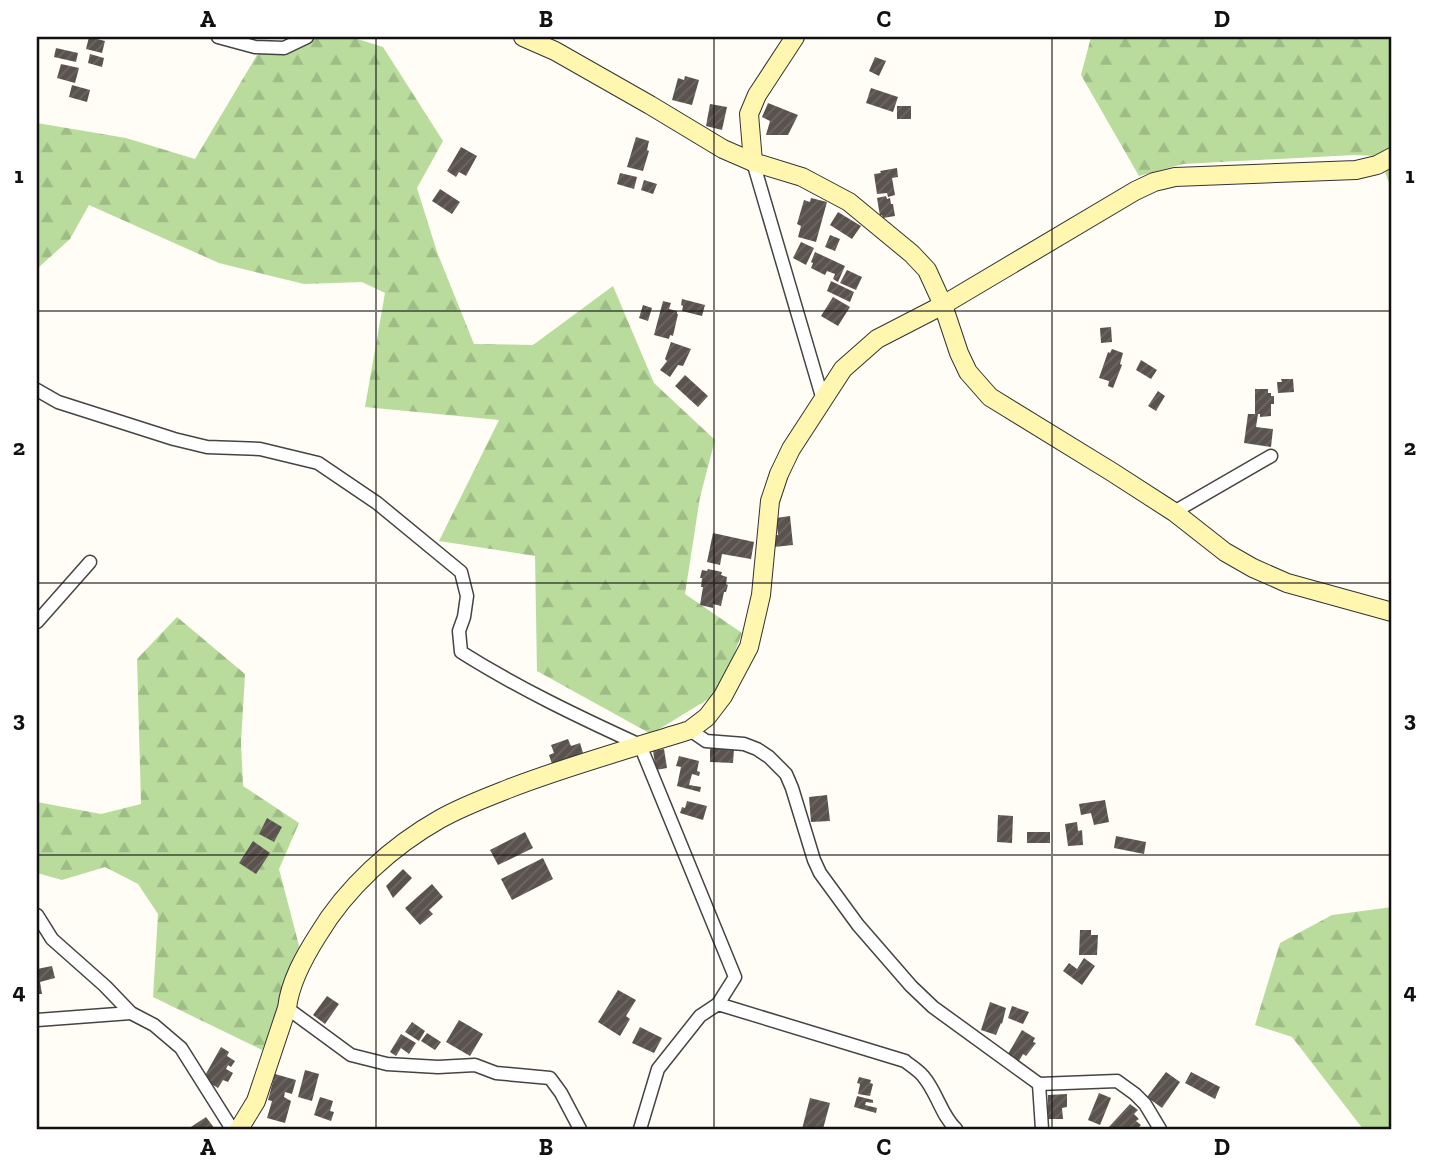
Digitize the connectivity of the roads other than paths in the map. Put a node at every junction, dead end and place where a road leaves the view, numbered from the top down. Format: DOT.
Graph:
graph roads {
  1 [pos="218,37"];
  2 [pos="307,37"];
  3 [pos="523,37"];
  4 [pos="795,37"];
  5 [pos="1392,158"];
  6 [pos="753,162"];
  7 [pos="943,305"];
  8 [pos="37,390"];
  9 [pos="823,400"];
  10 [pos="1272,456"];
  11 [pos="1174,512"];
  12 [pos="90,562"];
  13 [pos="1392,612"];
  14 [pos="37,622"];
  15 [pos="690,730"];
  16 [pos="640,745"];
  17 [pos="37,915"];
  18 [pos="718,1004"];
  19 [pos="287,1008"];
  20 [pos="131,1013"];
  21 [pos="37,1020"];
  22 [pos="1039,1084"];
  23 [pos="232,1129"];
  24 [pos="239,1129"];
  25 [pos="580,1129"];
  26 [pos="640,1129"];
  27 [pos="956,1129"];
  28 [pos="1042,1129"];
  29 [pos="1160,1129"];
  1 -- 2 [label="street"];
  3 -- 6 [label="street"];
  4 -- 6 [label="street"];
  5 -- 7 [label="street"];
  6 -- 7 [label="street"];
  6 -- 9 [label="street"];
  7 -- 9 [label="street"];
  7 -- 11 [label="street"];
  8 -- 16 [label="street"];
  9 -- 15 [label="street"];
  10 -- 11 [label="street"];
  11 -- 13 [label="street"];
  12 -- 14 [label="street"];
  15 -- 16 [label="street"];
  15 -- 22 [label="street"];
  16 -- 18 [label="street"];
  16 -- 19 [label="street"];
  17 -- 20 [label="street"];
  18 -- 26 [label="street"];
  18 -- 27 [label="street"];
  19 -- 24 [label="street"];
  19 -- 25 [label="street"];
  20 -- 21 [label="street"];
  20 -- 23 [label="street"];
  22 -- 28 [label="street"];
  22 -- 29 [label="street"];
}
